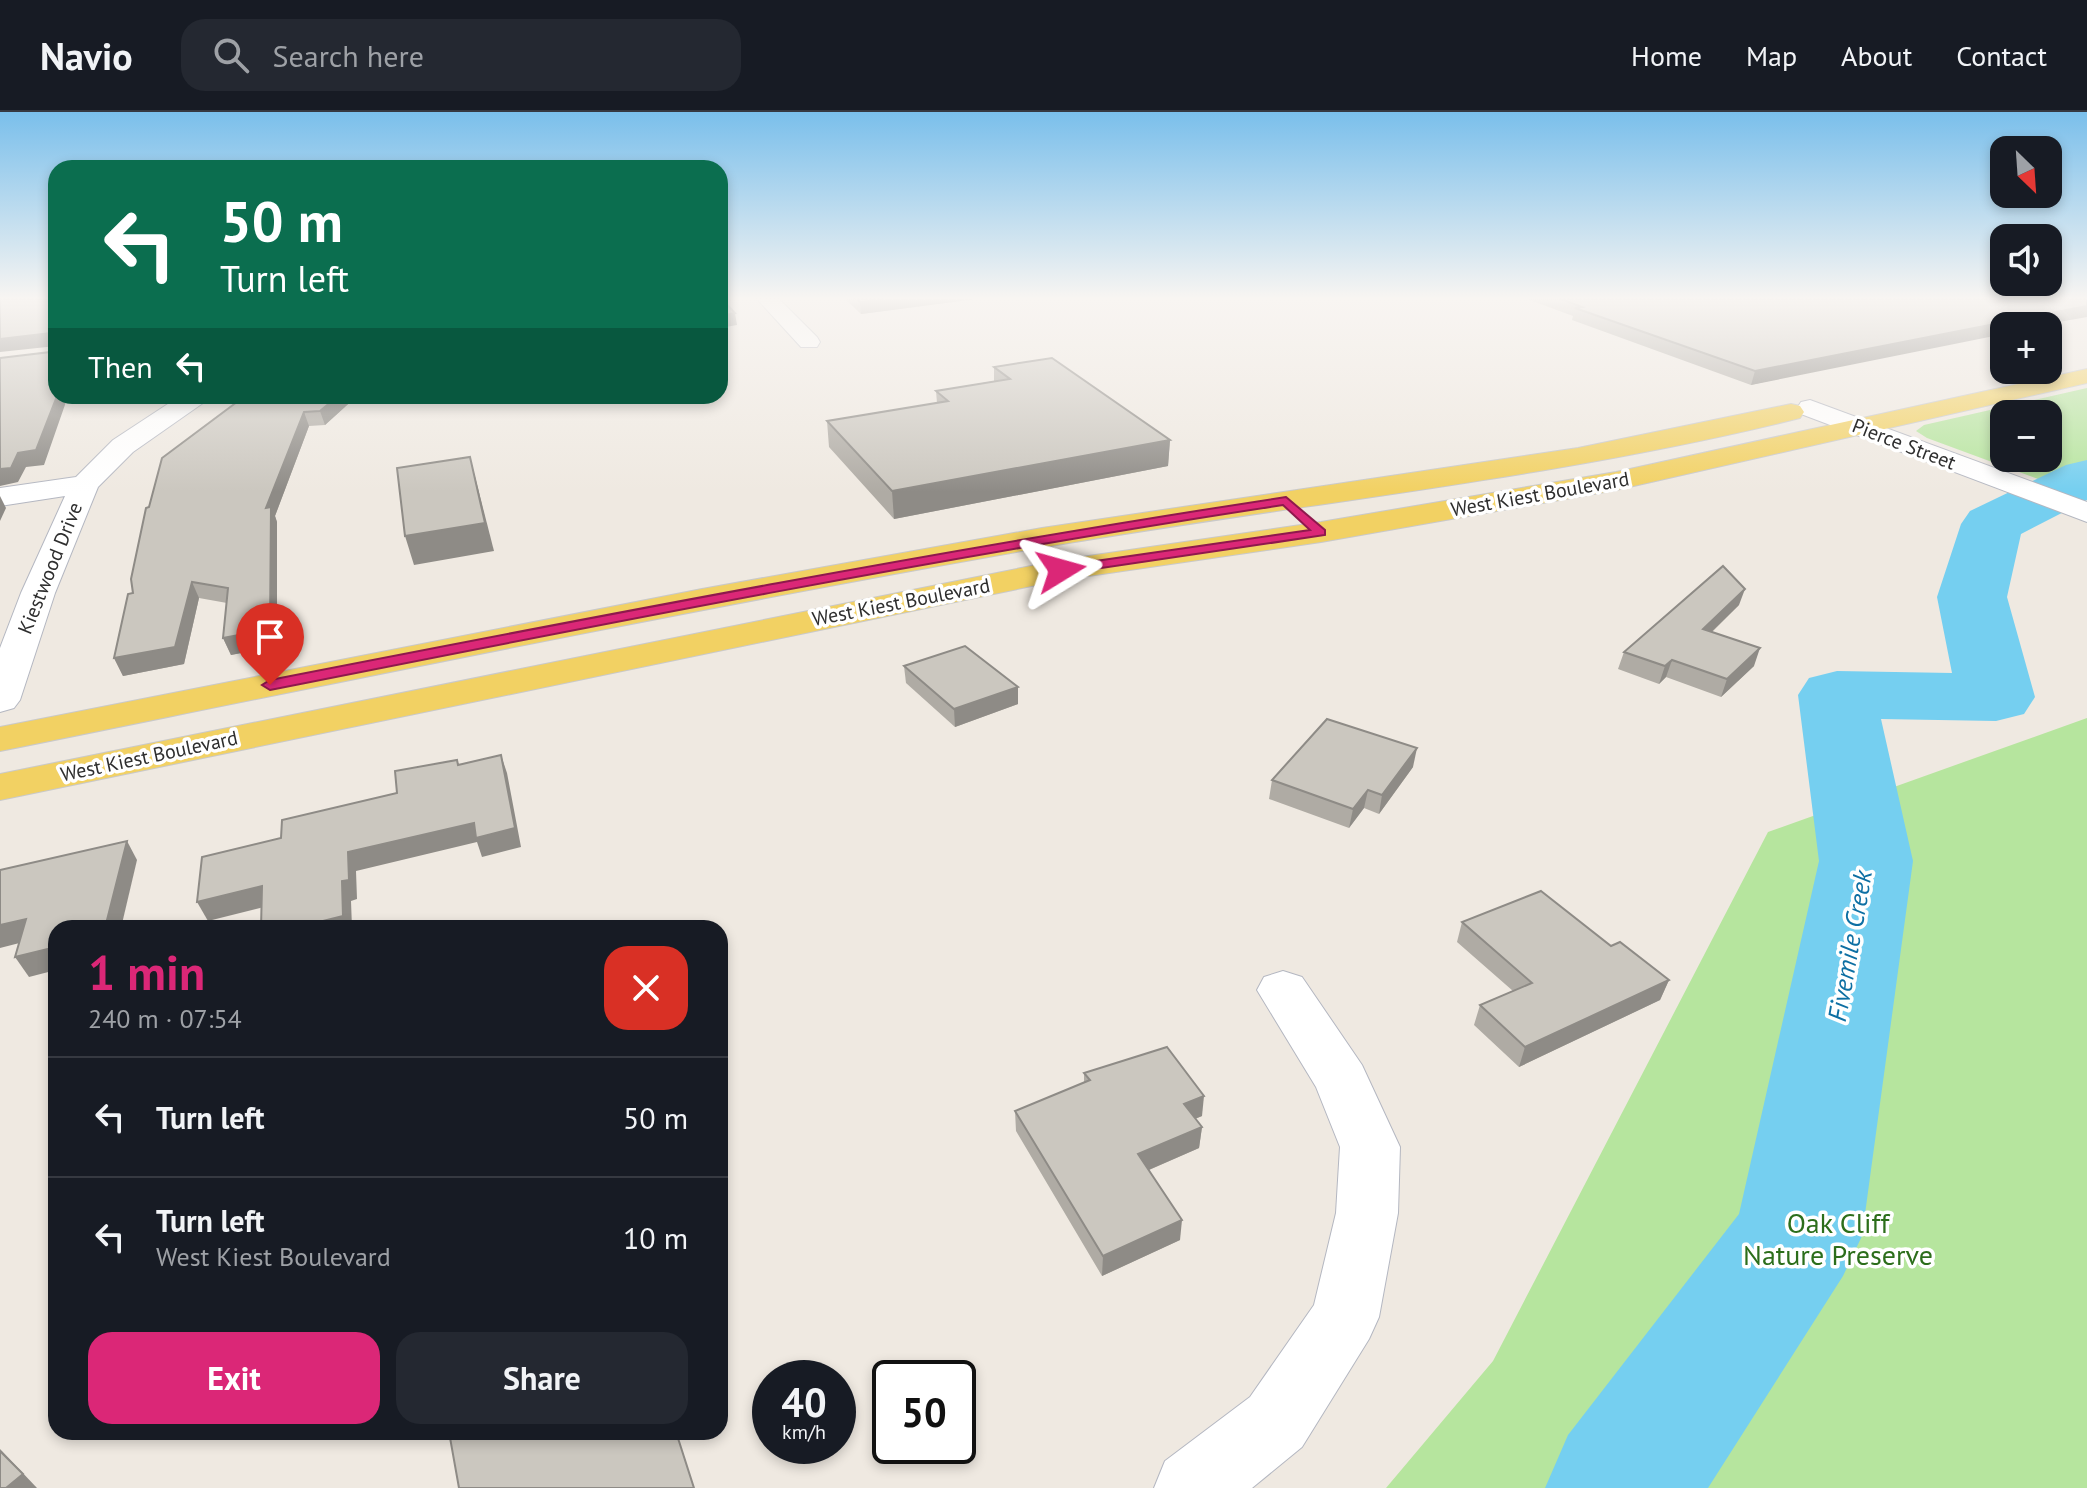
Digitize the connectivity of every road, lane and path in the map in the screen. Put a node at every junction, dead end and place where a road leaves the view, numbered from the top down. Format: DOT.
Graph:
graph roads {
  1 [pos="1990,369"];
  2 [pos="2087,376"];
  3 [pos="185,404"];
  4 [pos="1810,408"];
  5 [pos="1859,427"];
  6 [pos="85,484"];
  7 [pos="0,497"];
  8 [pos="1286,501"];
  9 [pos="2087,513"];
  10 [pos="1321,532"];
  11 [pos="702,599"];
  12 [pos="713,639"];
  13 [pos="0,700"];
  14 [pos="0,739"];
  15 [pos="0,787"];
  16 [pos="1283,990"];
  17 [pos="1192,1488"];
  1 -- 4 [label="main road, West Kiest Boulevard"];
  2 -- 5 [label="main road, West Kiest Boulevard"];
  3 -- 6 [label="street, Kiestwood Drive"];
  4 -- 5 [label="street, Pierce Street"];
  4 -- 8 [label="main road, West Kiest Boulevard"];
  5 -- 9 [label="street, Pierce Street"];
  5 -- 10 [label="main road, West Kiest Boulevard"];
  6 -- 7 [label="street"];
  6 -- 13 [label="street, Kiestwood Drive"];
  8 -- 10 [label="main road"];
  8 -- 11 [label="main road, West Kiest Boulevard"];
  10 -- 12 [label="main road, West Kiest Boulevard"];
  11 -- 12 [label="main road"];
  11 -- 14 [label="main road, West Kiest Boulevard"];
  12 -- 15 [label="main road, West Kiest Boulevard"];
  16 -- 17 [label="street"];
}
